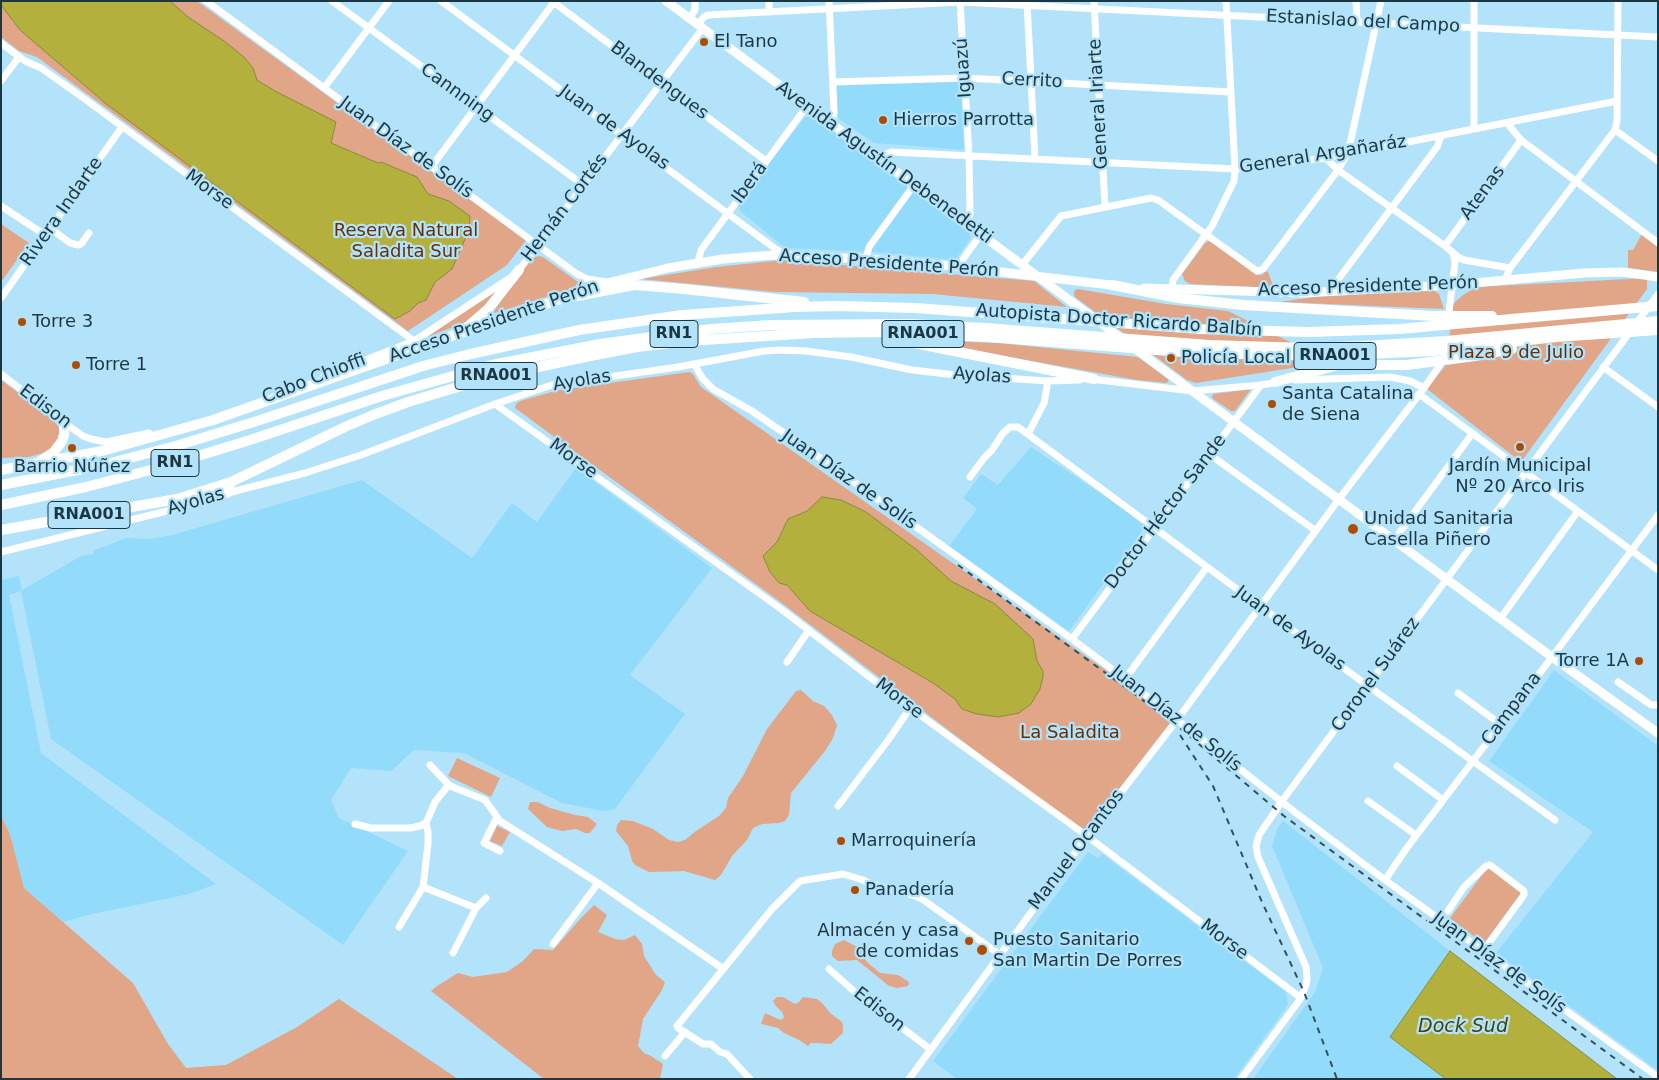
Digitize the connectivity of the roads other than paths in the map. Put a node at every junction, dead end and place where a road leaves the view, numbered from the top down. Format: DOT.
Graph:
graph roads {
  1 [pos="206,1"];
  2 [pos="222,1"];
  3 [pos="332,1"];
  4 [pos="389,1"];
  5 [pos="441,1"];
  6 [pos="666,1"];
  7 [pos="695,1"];
  8 [pos="769,1"];
  9 [pos="1226,1"];
  10 [pos="1356,1"];
  11 [pos="1381,1"];
  12 [pos="1474,1"];
  13 [pos="1618,1"];
  14 [pos="554,2"];
  15 [pos="960,2"];
  16 [pos="1027,3"];
  17 [pos="1094,4"];
  18 [pos="829,5"];
  19 [pos="216,9"];
  20 [pos="769,11"];
  21 [pos="708,15"];
  22 [pos="1227,15"];
  23 [pos="689,19"];
  24 [pos="1357,21"];
  25 [pos="1376,22"];
  26 [pos="700,26"];
  27 [pos="1474,27"];
  28 [pos="368,29"];
  29 [pos="1618,35"];
  30 [pos="1658,37"];
  31 [pos="1,43"];
  32 [pos="514,55"];
  33 [pos="19,56"];
  34 [pos="965,78"];
  35 [pos="2,80"];
  36 [pos="1031,81"];
  37 [pos="661,82"];
  38 [pos="833,82"];
  39 [pos="1098,84"];
  40 [pos="324,88"];
  41 [pos="1230,92"];
  42 [pos="1617,101"];
  43 [pos="807,106"];
  44 [pos="476,107"];
  45 [pos="1507,123"];
  46 [pos="832,124"];
  47 [pos="122,127"];
  48 [pos="1474,129"];
  49 [pos="1615,130"];
  50 [pos="621,134"];
  51 [pos="1441,136"];
  52 [pos="1521,140"];
  53 [pos="1348,153"];
  54 [pos="969,156"];
  55 [pos="877,157"];
  56 [pos="1035,158"];
  57 [pos="1326,158"];
  58 [pos="766,161"];
  59 [pos="1658,161"];
  60 [pos="1101,162"];
  61 [pos="432,166"];
  62 [pos="1235,169"];
  63 [pos="1338,170"];
  64 [pos="1576,181"];
  65 [pos="582,184"];
  66 [pos="914,185"];
  67 [pos="1,206"];
  68 [pos="1104,207"];
  69 [pos="1390,208"];
  70 [pos="728,213"];
  71 [pos="968,225"];
  72 [pos="50,228"];
  73 [pos="88,233"];
  74 [pos="981,234"];
  75 [pos="1206,234"];
  76 [pos="45,236"];
  77 [pos="1658,243"];
  78 [pos="537,244"];
  79 [pos="1444,246"];
  80 [pos="1453,253"];
  81 [pos="788,255"];
  82 [pos="866,259"];
  83 [pos="698,262"];
  84 [pos="1022,265"];
  85 [pos="960,267"];
  86 [pos="1510,268"];
  87 [pos="518,270"];
  88 [pos="1658,277"];
  89 [pos="1040,278"];
  90 [pos="1505,280"];
  91 [pos="611,282"];
  92 [pos="1112,285"];
  93 [pos="1452,285"];
  94 [pos="1172,290"];
  95 [pos="1332,292"];
  96 [pos="1658,294"];
  97 [pos="1,298"];
  98 [pos="561,299"];
  99 [pos="837,306"];
  100 [pos="1658,306"];
  101 [pos="1449,312"];
  102 [pos="1551,315"];
  103 [pos="1658,321"];
  104 [pos="1658,330"];
  105 [pos="460,333"];
  106 [pos="835,333"];
  107 [pos="1011,334"];
  108 [pos="1584,335"];
  109 [pos="414,341"];
  110 [pos="694,364"];
  111 [pos="1440,365"];
  112 [pos="1603,367"];
  113 [pos="1,374"];
  114 [pos="1094,379"];
  115 [pos="1048,381"];
  116 [pos="1275,382"];
  117 [pos="1261,385"];
  118 [pos="1192,391"];
  119 [pos="1422,391"];
  120 [pos="495,404"];
  121 [pos="1658,407"];
  122 [pos="58,419"];
  123 [pos="1234,422"];
  124 [pos="1028,434"];
  125 [pos="1472,434"];
  126 [pos="91,439"];
  127 [pos="1209,454"];
  128 [pos="33,465"];
  129 [pos="1,470"];
  130 [pos="1526,472"];
  131 [pos="970,477"];
  132 [pos="231,482"];
  133 [pos="1,485"];
  134 [pos="227,493"];
  135 [pos="177,499"];
  136 [pos="1339,499"];
  137 [pos="1,505"];
  138 [pos="1578,511"];
  139 [pos="1658,514"];
  140 [pos="1154,528"];
  141 [pos="1,530"];
  142 [pos="1316,531"];
  143 [pos="1394,540"];
  144 [pos="1631,551"];
  145 [pos="1,552"];
  146 [pos="1207,568"];
  147 [pos="1658,570"];
  148 [pos="1446,579"];
  149 [pos="1260,607"];
  150 [pos="1500,619"];
  151 [pos="809,630"];
  152 [pos="1072,639"];
  153 [pos="1552,657"];
  154 [pos="786,662"];
  155 [pos="1125,679"];
  156 [pos="1618,682"];
  157 [pos="1368,686"];
  158 [pos="1458,693"];
  159 [pos="1658,705"];
  160 [pos="910,708"];
  161 [pos="1177,720"];
  162 [pos="1500,724"];
  163 [pos="1658,733"];
  164 [pos="1472,762"];
  165 [pos="430,765"];
  166 [pos="1397,766"];
  167 [pos="449,785"];
  168 [pos="1443,800"];
  169 [pos="1282,801"];
  170 [pos="1368,801"];
  171 [pos="838,806"];
  172 [pos="497,817"];
  173 [pos="1555,820"];
  174 [pos="426,823"];
  175 [pos="355,824"];
  176 [pos="1087,836"];
  177 [pos="1416,836"];
  178 [pos="500,851"];
  179 [pos="1384,880"];
  180 [pos="598,883"];
  181 [pos="422,887"];
  182 [pos="486,898"];
  183 [pos="476,908"];
  184 [pos="1448,911"];
  185 [pos="399,927"];
  186 [pos="553,944"];
  187 [pos="1483,951"];
  188 [pos="453,953"];
  189 [pos="999,954"];
  190 [pos="722,968"];
  191 [pos="829,969"];
  192 [pos="1301,998"];
  193 [pos="685,1032"];
  194 [pos="930,1050"];
  195 [pos="665,1056"];
  196 [pos="1658,1077"];
  197 [pos="750,1079"];
  198 [pos="909,1079"];
  199 [pos="1241,1079"];
  1 -- 19 [label="street, Juan Díaz de Solís"];
  2 -- 19 [label="street"];
  3 -- 28 [label="street, Cannning"];
  4 -- 28 [label="street"];
  5 -- 32 [label="street, Juan de Ayolas"];
  6 -- 23 [label="main road, Avenida Agustín Debenedetti"];
  7 -- 23 [label="street"];
  8 -- 20 [label="street"];
  9 -- 22 [label="street"];
  10 -- 24 [label="street"];
  11 -- 25 [label="street"];
  12 -- 27 [label="street"];
  13 -- 29 [label="street"];
  14 -- 32 [label="street"];
  14 -- 37 [label="street, Blandengues"];
  15 -- 16 [label="street, Estanislao del Campo"];
  15 -- 18 [label="street, Estanislao del Campo"];
  15 -- 34 [label="street, Iguazú"];
  16 -- 17 [label="street, Estanislao del Campo"];
  16 -- 36 [label="street"];
  17 -- 22 [label="street, Estanislao del Campo"];
  17 -- 39 [label="street, General Iriarte"];
  18 -- 20 [label="street, Estanislao del Campo"];
  18 -- 38 [label="street"];
  19 -- 40 [label="street, Juan Díaz de Solís"];
  20 -- 21 [label="street, Estanislao del Campo"];
  21 -- 26 [label="street, Hernán Cortés"];
  22 -- 24 [label="street, Estanislao del Campo"];
  22 -- 41 [label="street"];
  23 -- 26 [label="main road, Avenida Agustín Debenedetti"];
  24 -- 25 [label="street, Estanislao del Campo"];
  25 -- 27 [label="street, Estanislao del Campo"];
  25 -- 53 [label="street"];
  26 -- 37 [label="street, Hernán Cortés"];
  26 -- 43 [label="main road, Avenida Agustín Debenedetti"];
  27 -- 29 [label="street, Estanislao del Campo"];
  27 -- 48 [label="street"];
  28 -- 40 [label="street"];
  28 -- 44 [label="street, Cannning"];
  29 -- 30 [label="street, Estanislao del Campo"];
  29 -- 42 [label="street"];
  31 -- 33 [label="street, Morse"];
  32 -- 44 [label="street"];
  32 -- 50 [label="street, Juan de Ayolas"];
  33 -- 35 [label="street"];
  33 -- 47 [label="street, Morse"];
  34 -- 36 [label="street, Cerrito"];
  34 -- 38 [label="street, Cerrito"];
  34 -- 54 [label="street, Iguazú"];
  36 -- 39 [label="street, Cerrito"];
  36 -- 56 [label="street"];
  37 -- 50 [label="street, Hernán Cortés"];
  37 -- 58 [label="street, Blandengues"];
  38 -- 46 [label="street"];
  39 -- 41 [label="street, Cerrito"];
  39 -- 60 [label="street, General Iriarte"];
  40 -- 61 [label="street, Juan Díaz de Solís"];
  41 -- 62 [label="street"];
  42 -- 45 [label="street, General Argañaráz"];
  42 -- 49 [label="street"];
  43 -- 46 [label="main road, Avenida Agustín Debenedetti"];
  43 -- 58 [label="street, Iberá"];
  44 -- 61 [label="street"];
  44 -- 65 [label="street, Cannning"];
  45 -- 48 [label="street, General Argañaráz"];
  45 -- 52 [label="street"];
  46 -- 55 [label="main road, Avenida Agustín Debenedetti"];
  47 -- 72 [label="street, Rivera Indarte"];
  47 -- 109 [label="street, Morse"];
  48 -- 51 [label="street, General Argañaráz"];
  49 -- 59 [label="street"];
  49 -- 64 [label="street"];
  50 -- 65 [label="street, Hernán Cortés"];
  50 -- 70 [label="street, Juan de Ayolas"];
  51 -- 53 [label="street, General Argañaráz"];
  51 -- 69 [label="street"];
  52 -- 64 [label="street"];
  52 -- 79 [label="street, Atenas"];
  53 -- 57 [label="street, General Argañaráz"];
  53 -- 63 [label="street"];
  54 -- 55 [label="street, General Argañaráz"];
  54 -- 56 [label="street, General Argañaráz"];
  54 -- 71 [label="street, Iguazú"];
  55 -- 66 [label="main road, Avenida Agustín Debenedetti"];
  56 -- 60 [label="street, General Argañaráz"];
  57 -- 62 [label="street, General Argañaráz"];
  57 -- 63 [label="street"];
  58 -- 70 [label="street, Iberá"];
  60 -- 62 [label="street, General Argañaráz"];
  60 -- 68 [label="street, General Iriarte"];
  61 -- 78 [label="street, Juan Díaz de Solís"];
  62 -- 75 [label="street"];
  63 -- 69 [label="street"];
  63 -- 75 [label="street"];
  64 -- 77 [label="street"];
  64 -- 86 [label="street"];
  65 -- 78 [label="street, Hernán Cortés"];
  66 -- 71 [label="main road, Avenida Agustín Debenedetti"];
  66 -- 82 [label="street"];
  67 -- 76 [label="street"];
  68 -- 75 [label="street"];
  68 -- 84 [label="street"];
  69 -- 79 [label="street"];
  69 -- 95 [label="street"];
  70 -- 81 [label="street, Juan de Ayolas"];
  70 -- 83 [label="street, Iberá"];
  71 -- 74 [label="main road, Avenida Agustín Debenedetti"];
  72 -- 73 [label="street"];
  72 -- 76 [label="street, Rivera Indarte"];
  74 -- 84 [label="main road, Avenida Agustín Debenedetti"];
  74 -- 85 [label="street"];
  75 -- 94 [label="street"];
  76 -- 97 [label="street, Rivera Indarte"];
  78 -- 87 [label="street, Hernán Cortés"];
  78 -- 91 [label="street, Juan Díaz de Solís"];
  79 -- 80 [label="street"];
  80 -- 86 [label="street"];
  80 -- 93 [label="street"];
  81 -- 82 [label="main road, Acceso Presidente Perón / RNA001"];
  81 -- 83 [label="main road, Acceso Presidente Perón / RNA001"];
  82 -- 85 [label="main road, Acceso Presidente Perón / RNA001"];
  83 -- 91 [label="main road, Acceso Presidente Perón / RNA001"];
  84 -- 89 [label="main road, Avenida Agustín Debenedetti"];
  85 -- 89 [label="main road, Acceso Presidente Perón / RNA001"];
  86 -- 90 [label="street"];
  87 -- 105 [label="highway"];
  87 -- 109 [label="street, Cabo Chioffi"];
  88 -- 90 [label="main road, Acceso Presidente Perón / RNA001"];
  89 -- 92 [label="main road, Acceso Presidente Perón / RNA001"];
  89 -- 118 [label="main road, Avenida Agustín Debenedetti"];
  90 -- 93 [label="main road, Acceso Presidente Perón / RNA001"];
  91 -- 98 [label="main road, Acceso Presidente Perón / RNA001"];
  92 -- 94 [label="main road, Acceso Presidente Perón / RNA001"];
  92 -- 102 [label="highway"];
  93 -- 95 [label="main road, Acceso Presidente Perón / RNA001"];
  93 -- 101 [label="street"];
  94 -- 95 [label="main road, Acceso Presidente Perón / RNA001"];
  96 -- 112 [label="street, Coronel Suárez"];
  98 -- 99 [label="highway"];
  98 -- 105 [label="highway, Acceso Presidente Perón / RNA001"];
  99 -- 102 [label="highway, Autopista Doctor Ricardo Balbín / RN1"];
  99 -- 133 [label="highway, Autopista Doctor Ricardo Balbín / RN1"];
  100 -- 102 [label="highway, Autopista Doctor Ricardo Balbín / RN1"];
  103 -- 107 [label="highway, Autopista Doctor Ricardo Balbín / RN1"];
  104 -- 108 [label="highway, RNA001"];
  105 -- 128 [label="highway, Acceso Presidente Perón / RNA001"];
  106 -- 107 [label="highway, RNA001"];
  106 -- 114 [label="highway"];
  106 -- 132 [label="highway, RNA001"];
  107 -- 108 [label="highway, RNA001"];
  107 -- 137 [label="highway, Autopista Doctor Ricardo Balbín / RN1"];
  108 -- 116 [label="highway"];
  109 -- 126 [label="street, Cabo Chioffi"];
  110 -- 115 [label="street, Ayolas"];
  110 -- 120 [label="street, Ayolas"];
  110 -- 152 [label="street, Juan Díaz de Solís"];
  111 -- 119 [label="street, Manuel Ocantos"];
  112 -- 121 [label="street"];
  112 -- 130 [label="street, Coronel Suárez"];
  113 -- 122 [label="street, Edison"];
  114 -- 115 [label="street, Ayolas"];
  114 -- 118 [label="street, Ayolas"];
  115 -- 124 [label="street"];
  116 -- 117 [label="street, Ayolas"];
  116 -- 119 [label="street, Ayolas"];
  117 -- 118 [label="street, Ayolas"];
  117 -- 123 [label="street, Doctor Héctor Sande"];
  118 -- 123 [label="main road, Avenida Agustín Debenedetti"];
  119 -- 125 [label="street, Ayolas"];
  119 -- 136 [label="street, Manuel Ocantos"];
  120 -- 134 [label="street, Ayolas"];
  120 -- 151 [label="street, Morse"];
  122 -- 126 [label="street, Edison"];
  122 -- 128 [label="highway"];
  123 -- 127 [label="street, Doctor Héctor Sande"];
  123 -- 136 [label="main road, Avenida Agustín Debenedetti"];
  124 -- 131 [label="street, Juan de Ayolas"];
  124 -- 140 [label="street, Juan de Ayolas"];
  125 -- 130 [label="street, Ayolas"];
  125 -- 143 [label="street"];
  127 -- 140 [label="street, Doctor Héctor Sande"];
  127 -- 142 [label="street"];
  128 -- 129 [label="highway, Acceso Presidente Perón / RNA001"];
  130 -- 138 [label="street, Ayolas"];
  130 -- 148 [label="street, Coronel Suárez"];
  132 -- 134 [label="highway"];
  132 -- 135 [label="highway, RNA001"];
  134 -- 135 [label="highway"];
  134 -- 145 [label="street, Ayolas"];
  135 -- 141 [label="highway, RNA001"];
  136 -- 142 [label="street, Manuel Ocantos"];
  136 -- 143 [label="main road, Avenida Agustín Debenedetti"];
  138 -- 144 [label="street, Ayolas"];
  138 -- 150 [label="street"];
  139 -- 144 [label="street, Campana"];
  140 -- 146 [label="street, Juan de Ayolas"];
  140 -- 152 [label="street, Doctor Héctor Sande"];
  142 -- 149 [label="street, Manuel Ocantos"];
  143 -- 148 [label="main road, Avenida Agustín Debenedetti"];
  144 -- 147 [label="street, Ayolas"];
  144 -- 153 [label="street, Campana"];
  146 -- 149 [label="street, Juan de Ayolas"];
  146 -- 155 [label="street"];
  148 -- 150 [label="main road, Avenida Agustín Debenedetti"];
  148 -- 157 [label="street, Coronel Suárez"];
  149 -- 157 [label="street, Juan de Ayolas"];
  149 -- 161 [label="street, Manuel Ocantos"];
  150 -- 153 [label="main road, Avenida Agustín Debenedetti"];
  151 -- 154 [label="street"];
  151 -- 160 [label="street, Morse"];
  152 -- 155 [label="street, Juan Díaz de Solís"];
  153 -- 162 [label="street, Campana"];
  153 -- 163 [label="main road, Avenida Agustín Debenedetti"];
  155 -- 161 [label="street, Juan Díaz de Solís"];
  156 -- 159 [label="street"];
  157 -- 164 [label="street, Juan de Ayolas"];
  157 -- 169 [label="street, Coronel Suárez"];
  158 -- 162 [label="street"];
  160 -- 171 [label="street"];
  160 -- 176 [label="street, Morse"];
  161 -- 169 [label="street, Juan Díaz de Solís"];
  161 -- 176 [label="street, Manuel Ocantos"];
  162 -- 164 [label="street, Campana"];
  164 -- 168 [label="street, Campana"];
  164 -- 173 [label="street, Juan de Ayolas"];
  165 -- 167 [label="street"];
  166 -- 168 [label="street"];
  167 -- 172 [label="street"];
  167 -- 174 [label="street"];
  168 -- 177 [label="street, Campana"];
  169 -- 179 [label="street, Juan Díaz de Solís"];
  169 -- 192 [label="street, Coronel Suárez"];
  170 -- 177 [label="street"];
  172 -- 178 [label="street"];
  172 -- 180 [label="street"];
  174 -- 175 [label="street"];
  174 -- 181 [label="street"];
  176 -- 189 [label="street, Manuel Ocantos"];
  176 -- 192 [label="street, Morse"];
  177 -- 179 [label="street, Campana"];
  179 -- 187 [label="street, Juan Díaz de Solís"];
  180 -- 186 [label="street"];
  180 -- 190 [label="street"];
  181 -- 183 [label="street"];
  181 -- 185 [label="street"];
  182 -- 183 [label="street"];
  183 -- 188 [label="street"];
  184 -- 187 [label="street"];
  187 -- 196 [label="street, Juan Díaz de Solís"];
  189 -- 190 [label="street"];
  189 -- 194 [label="street, Manuel Ocantos"];
  190 -- 193 [label="street"];
  191 -- 194 [label="street, Edison"];
  192 -- 199 [label="street, Coronel Suárez"];
  193 -- 195 [label="street"];
  193 -- 197 [label="street"];
  194 -- 198 [label="street, Manuel Ocantos"];
}
